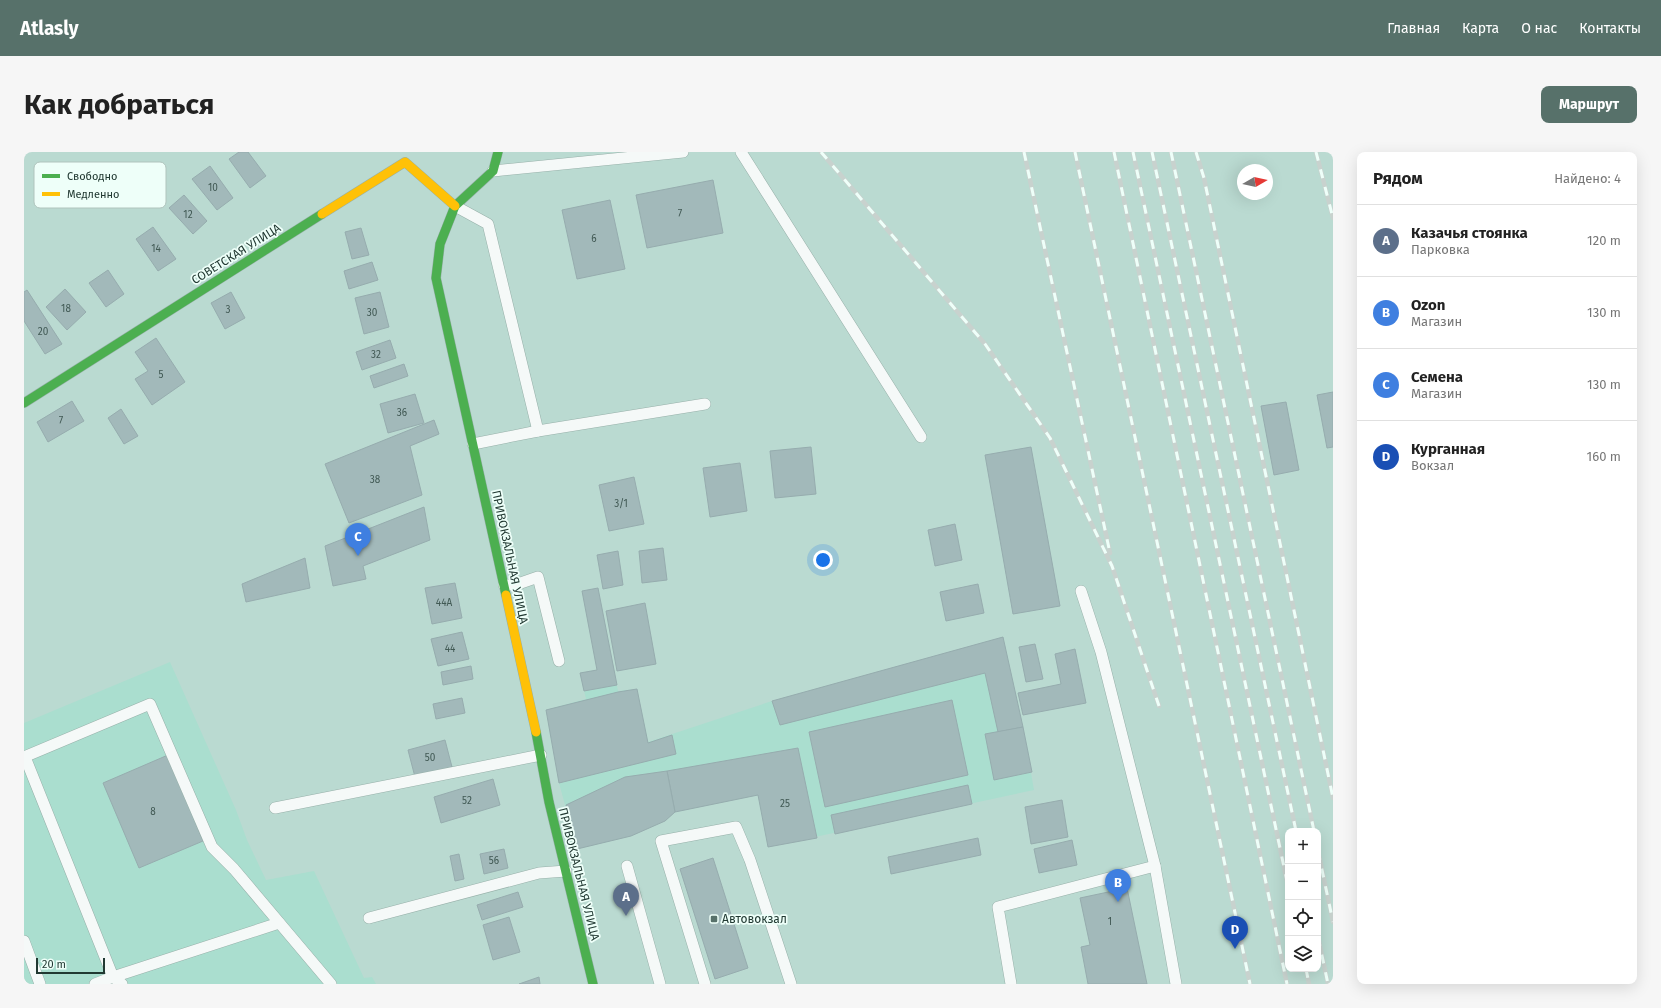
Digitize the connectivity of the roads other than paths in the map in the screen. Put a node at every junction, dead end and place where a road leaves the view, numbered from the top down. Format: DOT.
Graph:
graph roads {
  1 [pos="498,152"];
  2 [pos="683,152"];
  3 [pos="741,152"];
  4 [pos="493,171"];
  5 [pos="456,206"];
  6 [pos="24,403"];
  7 [pos="705,404"];
  8 [pos="538,431"];
  9 [pos="921,437"];
  10 [pos="473,444"];
  11 [pos="504,585"];
  12 [pos="1081,591"];
  13 [pos="559,661"];
  14 [pos="541,755"];
  15 [pos="25,757"];
  16 [pos="275,808"];
  17 [pos="627,866"];
  18 [pos="1155,866"];
  19 [pos="566,871"];
  20 [pos="369,918"];
  21 [pos="279,923"];
  22 [pos="24,941"];
  23 [pos="113,977"];
  24 [pos="40,984"];
  25 [pos="95,984"];
  26 [pos="122,984"];
  27 [pos="331,984"];
  28 [pos="593,984"];
  29 [pos="660,984"];
  30 [pos="705,984"];
  31 [pos="791,984"];
  32 [pos="1010,984"];
  33 [pos="1176,984"];
  1 -- 4 [label="street"];
  2 -- 4 [label="lane"];
  3 -- 9 [label="lane"];
  4 -- 5 [label="street, ПРИВОКЗАЛЬНАЯ УЛИЦА"];
  5 -- 6 [label="street, СОВЕТСКАЯ УЛИЦА"];
  5 -- 8 [label="lane"];
  5 -- 10 [label="street, ПРИВОКЗАЛЬНАЯ УЛИЦА"];
  7 -- 8 [label="lane"];
  8 -- 10 [label="lane"];
  10 -- 11 [label="street, ПРИВОКЗАЛЬНАЯ УЛИЦА"];
  11 -- 13 [label="lane"];
  11 -- 14 [label="street, ПРИВОКЗАЛЬНАЯ УЛИЦА"];
  12 -- 18 [label="lane"];
  14 -- 16 [label="lane"];
  14 -- 19 [label="street, ПРИВОКЗАЛЬНАЯ УЛИЦА"];
  15 -- 21 [label="lane"];
  15 -- 23 [label="lane"];
  17 -- 29 [label="lane"];
  18 -- 32 [label="lane"];
  18 -- 33 [label="lane"];
  19 -- 20 [label="lane"];
  19 -- 28 [label="street, ПРИВОКЗАЛЬНАЯ УЛИЦА"];
  21 -- 23 [label="lane"];
  21 -- 27 [label="lane"];
  22 -- 24 [label="lane"];
  23 -- 25 [label="lane"];
  23 -- 26 [label="lane"];
  30 -- 31 [label="lane"];
}
